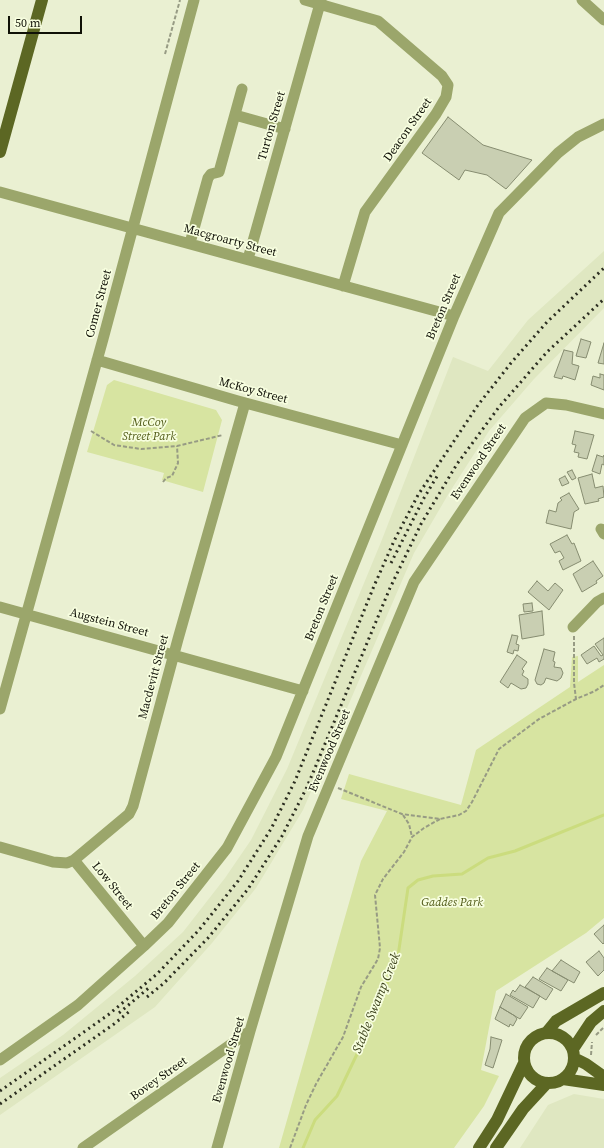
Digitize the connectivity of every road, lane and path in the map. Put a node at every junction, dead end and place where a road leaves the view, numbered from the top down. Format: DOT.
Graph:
graph roads {
  1 [pos="42,0"];
  2 [pos="180,0"];
  3 [pos="194,0"];
  4 [pos="305,0"];
  5 [pos="582,0"];
  6 [pos="321,2"];
  7 [pos="604,20"];
  8 [pos="165,54"];
  9 [pos="242,89"];
  10 [pos="235,115"];
  11 [pos="604,124"];
  12 [pos="285,129"];
  13 [pos="0,152"];
  14 [pos="0,192"];
  15 [pos="133,228"];
  16 [pos="190,243"];
  17 [pos="248,259"];
  18 [pos="343,286"];
  19 [pos="454,316"];
  20 [pos="98,360"];
  21 [pos="244,403"];
  22 [pos="604,414"];
  23 [pos="91,431"];
  24 [pos="223,435"];
  25 [pos="402,445"];
  26 [pos="177,446"];
  27 [pos="163,482"];
  28 [pos="604,598"];
  29 [pos="0,607"];
  30 [pos="26,614"];
  31 [pos="573,627"];
  32 [pos="174,655"];
  33 [pos="604,685"];
  34 [pos="303,691"];
  35 [pos="576,699"];
  36 [pos="0,709"];
  37 [pos="330,785"];
  38 [pos="402,814"];
  39 [pos="440,819"];
  40 [pos="412,837"];
  41 [pos="0,847"];
  42 [pos="74,860"];
  43 [pos="144,946"];
  44 [pos="604,993"];
  45 [pos="604,1011"];
  46 [pos="604,1027"];
  47 [pos="250,1031"];
  48 [pos="547,1032"];
  49 [pos="573,1053"];
  50 [pos="592,1058"];
  51 [pos="0,1060"];
  52 [pos="524,1063"];
  53 [pos="604,1077"];
  54 [pos="562,1079"];
  55 [pos="547,1083"];
  56 [pos="604,1085"];
  57 [pos="83,1148"];
  58 [pos="217,1148"];
  59 [pos="290,1148"];
  60 [pos="479,1148"];
  61 [pos="496,1148"];
  1 -- 13 [label="main road"];
  2 -- 8 [label="path"];
  3 -- 15 [label="street, Comer Street"];
  4 -- 6 [label="street"];
  5 -- 7 [label="street"];
  6 -- 12 [label="street, Turton Street"];
  6 -- 18 [label="street, Deacon Street"];
  9 -- 10 [label="street"];
  10 -- 12 [label="street"];
  10 -- 16 [label="street"];
  11 -- 19 [label="street, Breton Street"];
  12 -- 17 [label="street, Turton Street"];
  14 -- 15 [label="street, Macgroarty Street"];
  15 -- 16 [label="street, Macgroarty Street"];
  15 -- 20 [label="street, Comer Street"];
  16 -- 17 [label="street, Macgroarty Street"];
  17 -- 18 [label="street, Macgroarty Street"];
  18 -- 19 [label="street, Macgroarty Street"];
  19 -- 25 [label="street, Breton Street"];
  20 -- 21 [label="street, McKoy Street"];
  20 -- 30 [label="street, Comer Street"];
  21 -- 25 [label="street, McKoy Street"];
  21 -- 32 [label="street, Macdevitt Street"];
  22 -- 37 [label="street, Evenwood Street"];
  23 -- 26 [label="path"];
  24 -- 26 [label="path"];
  25 -- 34 [label="street, Breton Street"];
  26 -- 27 [label="path"];
  28 -- 31 [label="street"];
  29 -- 30 [label="street, Augstein Street"];
  30 -- 32 [label="street, Augstein Street"];
  30 -- 36 [label="street, Comer Street"];
  31 -- 35 [label="path"];
  32 -- 34 [label="street, Augstein Street"];
  32 -- 42 [label="street, Macdevitt Street"];
  33 -- 35 [label="path"];
  34 -- 43 [label="street, Breton Street"];
  35 -- 39 [label="path"];
  37 -- 38 [label="path"];
  37 -- 47 [label="street, Evenwood Street"];
  38 -- 39 [label="path"];
  38 -- 40 [label="path"];
  39 -- 40 [label="path"];
  40 -- 59 [label="path"];
  41 -- 42 [label="street"];
  42 -- 43 [label="street, Low Street"];
  43 -- 51 [label="street, Breton Street"];
  44 -- 48 [label="main road"];
  45 -- 49 [label="main road"];
  46 -- 50 [label="path"];
  47 -- 57 [label="street, Bovey Street"];
  47 -- 58 [label="street, Evenwood Street"];
  48 -- 49 [label="main road"];
  48 -- 52 [label="main road"];
  49 -- 53 [label="main road"];
  49 -- 54 [label="main road"];
  52 -- 55 [label="main road"];
  52 -- 60 [label="main road"];
  54 -- 55 [label="main road"];
  54 -- 56 [label="main road"];
  55 -- 61 [label="main road"];
}
